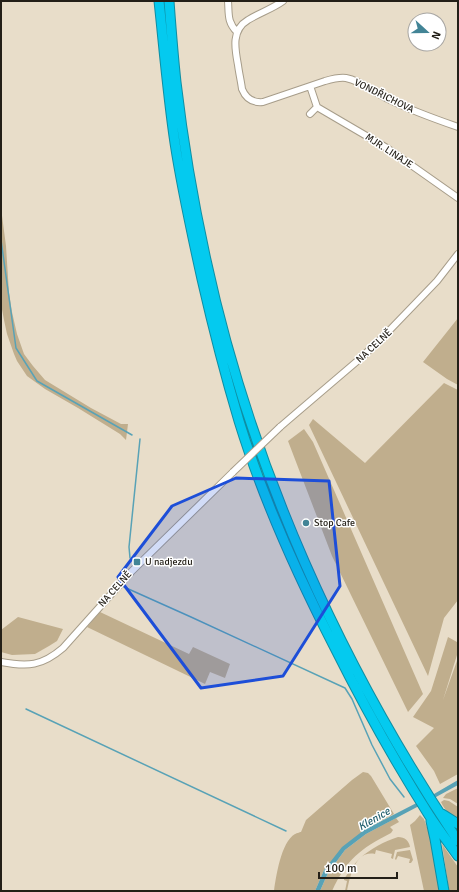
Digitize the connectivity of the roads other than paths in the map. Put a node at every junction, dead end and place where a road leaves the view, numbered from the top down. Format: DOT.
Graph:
graph roads {
  1 [pos="159,1"];
  2 [pos="168,1"];
  3 [pos="228,1"];
  4 [pos="283,1"];
  5 [pos="237,32"];
  6 [pos="310,86"];
  7 [pos="317,107"];
  8 [pos="310,114"];
  9 [pos="458,127"];
  10 [pos="458,198"];
  11 [pos="458,254"];
  12 [pos="1,662"];
  13 [pos="417,786"];
  14 [pos="434,813"];
  15 [pos="458,824"];
  16 [pos="458,841"];
  17 [pos="458,856"];
  18 [pos="444,891"];
  1 -- 13 [label="highway"];
  2 -- 13 [label="highway"];
  3 -- 5 [label="street"];
  4 -- 5 [label="street"];
  5 -- 6 [label="street, VONDŘICHOVA"];
  6 -- 7 [label="street"];
  6 -- 9 [label="street, VONDŘICHOVA"];
  7 -- 8 [label="street"];
  7 -- 10 [label="street, MJR. LINAJE"];
  11 -- 12 [label="street, NA CELNĚ, bridge"];
  13 -- 14 [label="highway"];
  14 -- 15 [label="highway"];
  14 -- 16 [label="highway"];
  14 -- 17 [label="highway"];
  14 -- 18 [label="highway"];
}
